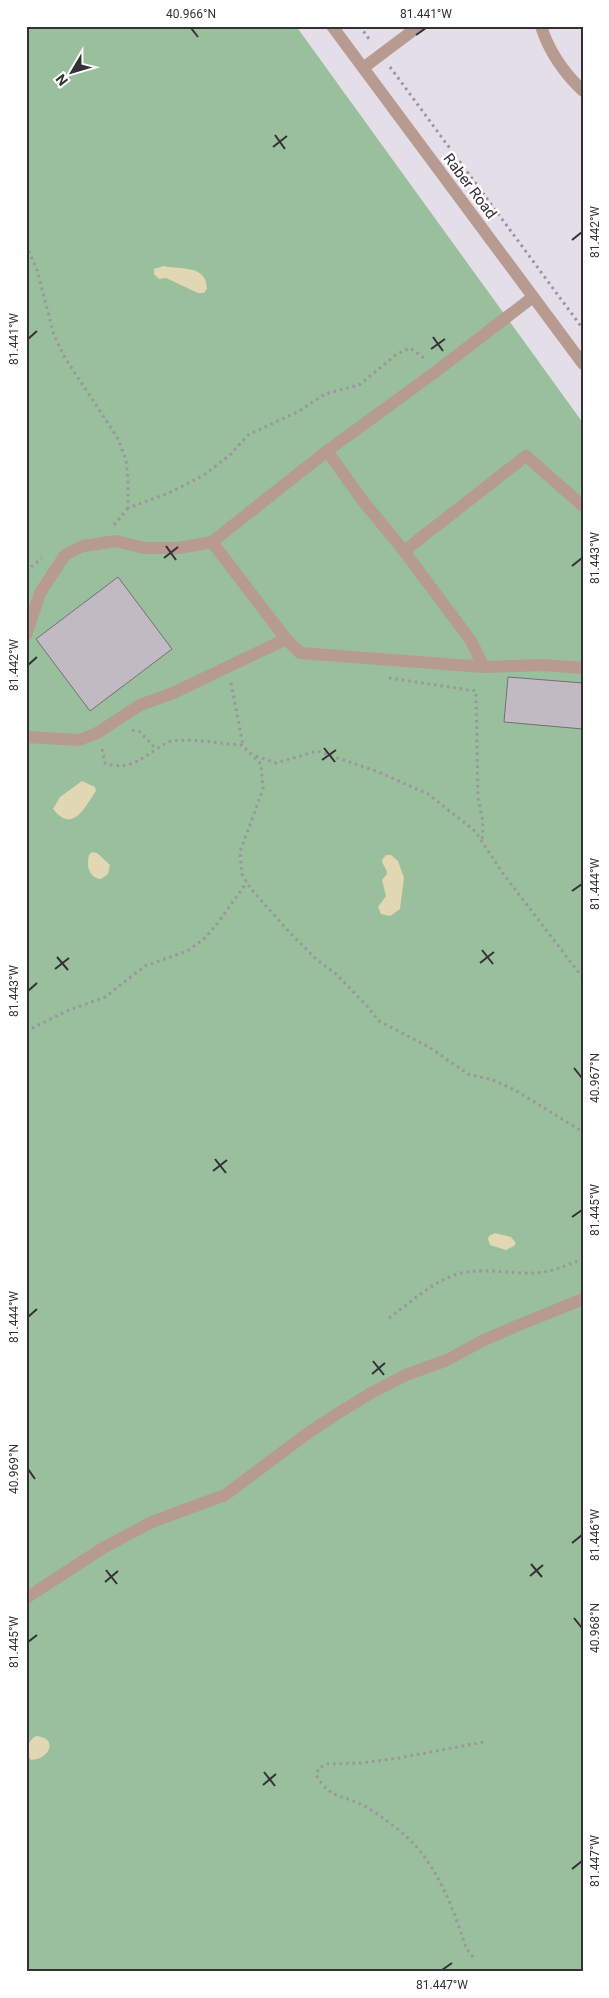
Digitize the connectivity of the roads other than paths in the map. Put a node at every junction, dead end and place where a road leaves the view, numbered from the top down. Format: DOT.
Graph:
graph roads {
  1 [pos="332,26"];
  2 [pos="419,26"];
  3 [pos="541,26"];
  4 [pos="362,68"];
  5 [pos="583,91"];
  6 [pos="533,297"];
  7 [pos="583,364"];
  8 [pos="327,451"];
  9 [pos="583,506"];
  10 [pos="212,542"];
  11 [pos="404,551"];
  12 [pos="26,635"];
  13 [pos="286,638"];
  14 [pos="484,667"];
  15 [pos="583,668"];
  16 [pos="26,737"];
  17 [pos="583,1299"];
  18 [pos="26,1598"];
  1 -- 4 [label="street, Raber Road"];
  2 -- 4 [label="street"];
  3 -- 5 [label="street"];
  4 -- 6 [label="street, Raber Road"];
  6 -- 7 [label="street, Raber Road"];
  6 -- 8 [label="street"];
  8 -- 10 [label="street"];
  8 -- 11 [label="street"];
  9 -- 11 [label="street"];
  10 -- 12 [label="street"];
  10 -- 13 [label="street"];
  11 -- 14 [label="street"];
  13 -- 14 [label="street"];
  13 -- 16 [label="street"];
  14 -- 15 [label="street"];
  17 -- 18 [label="street"];
}
